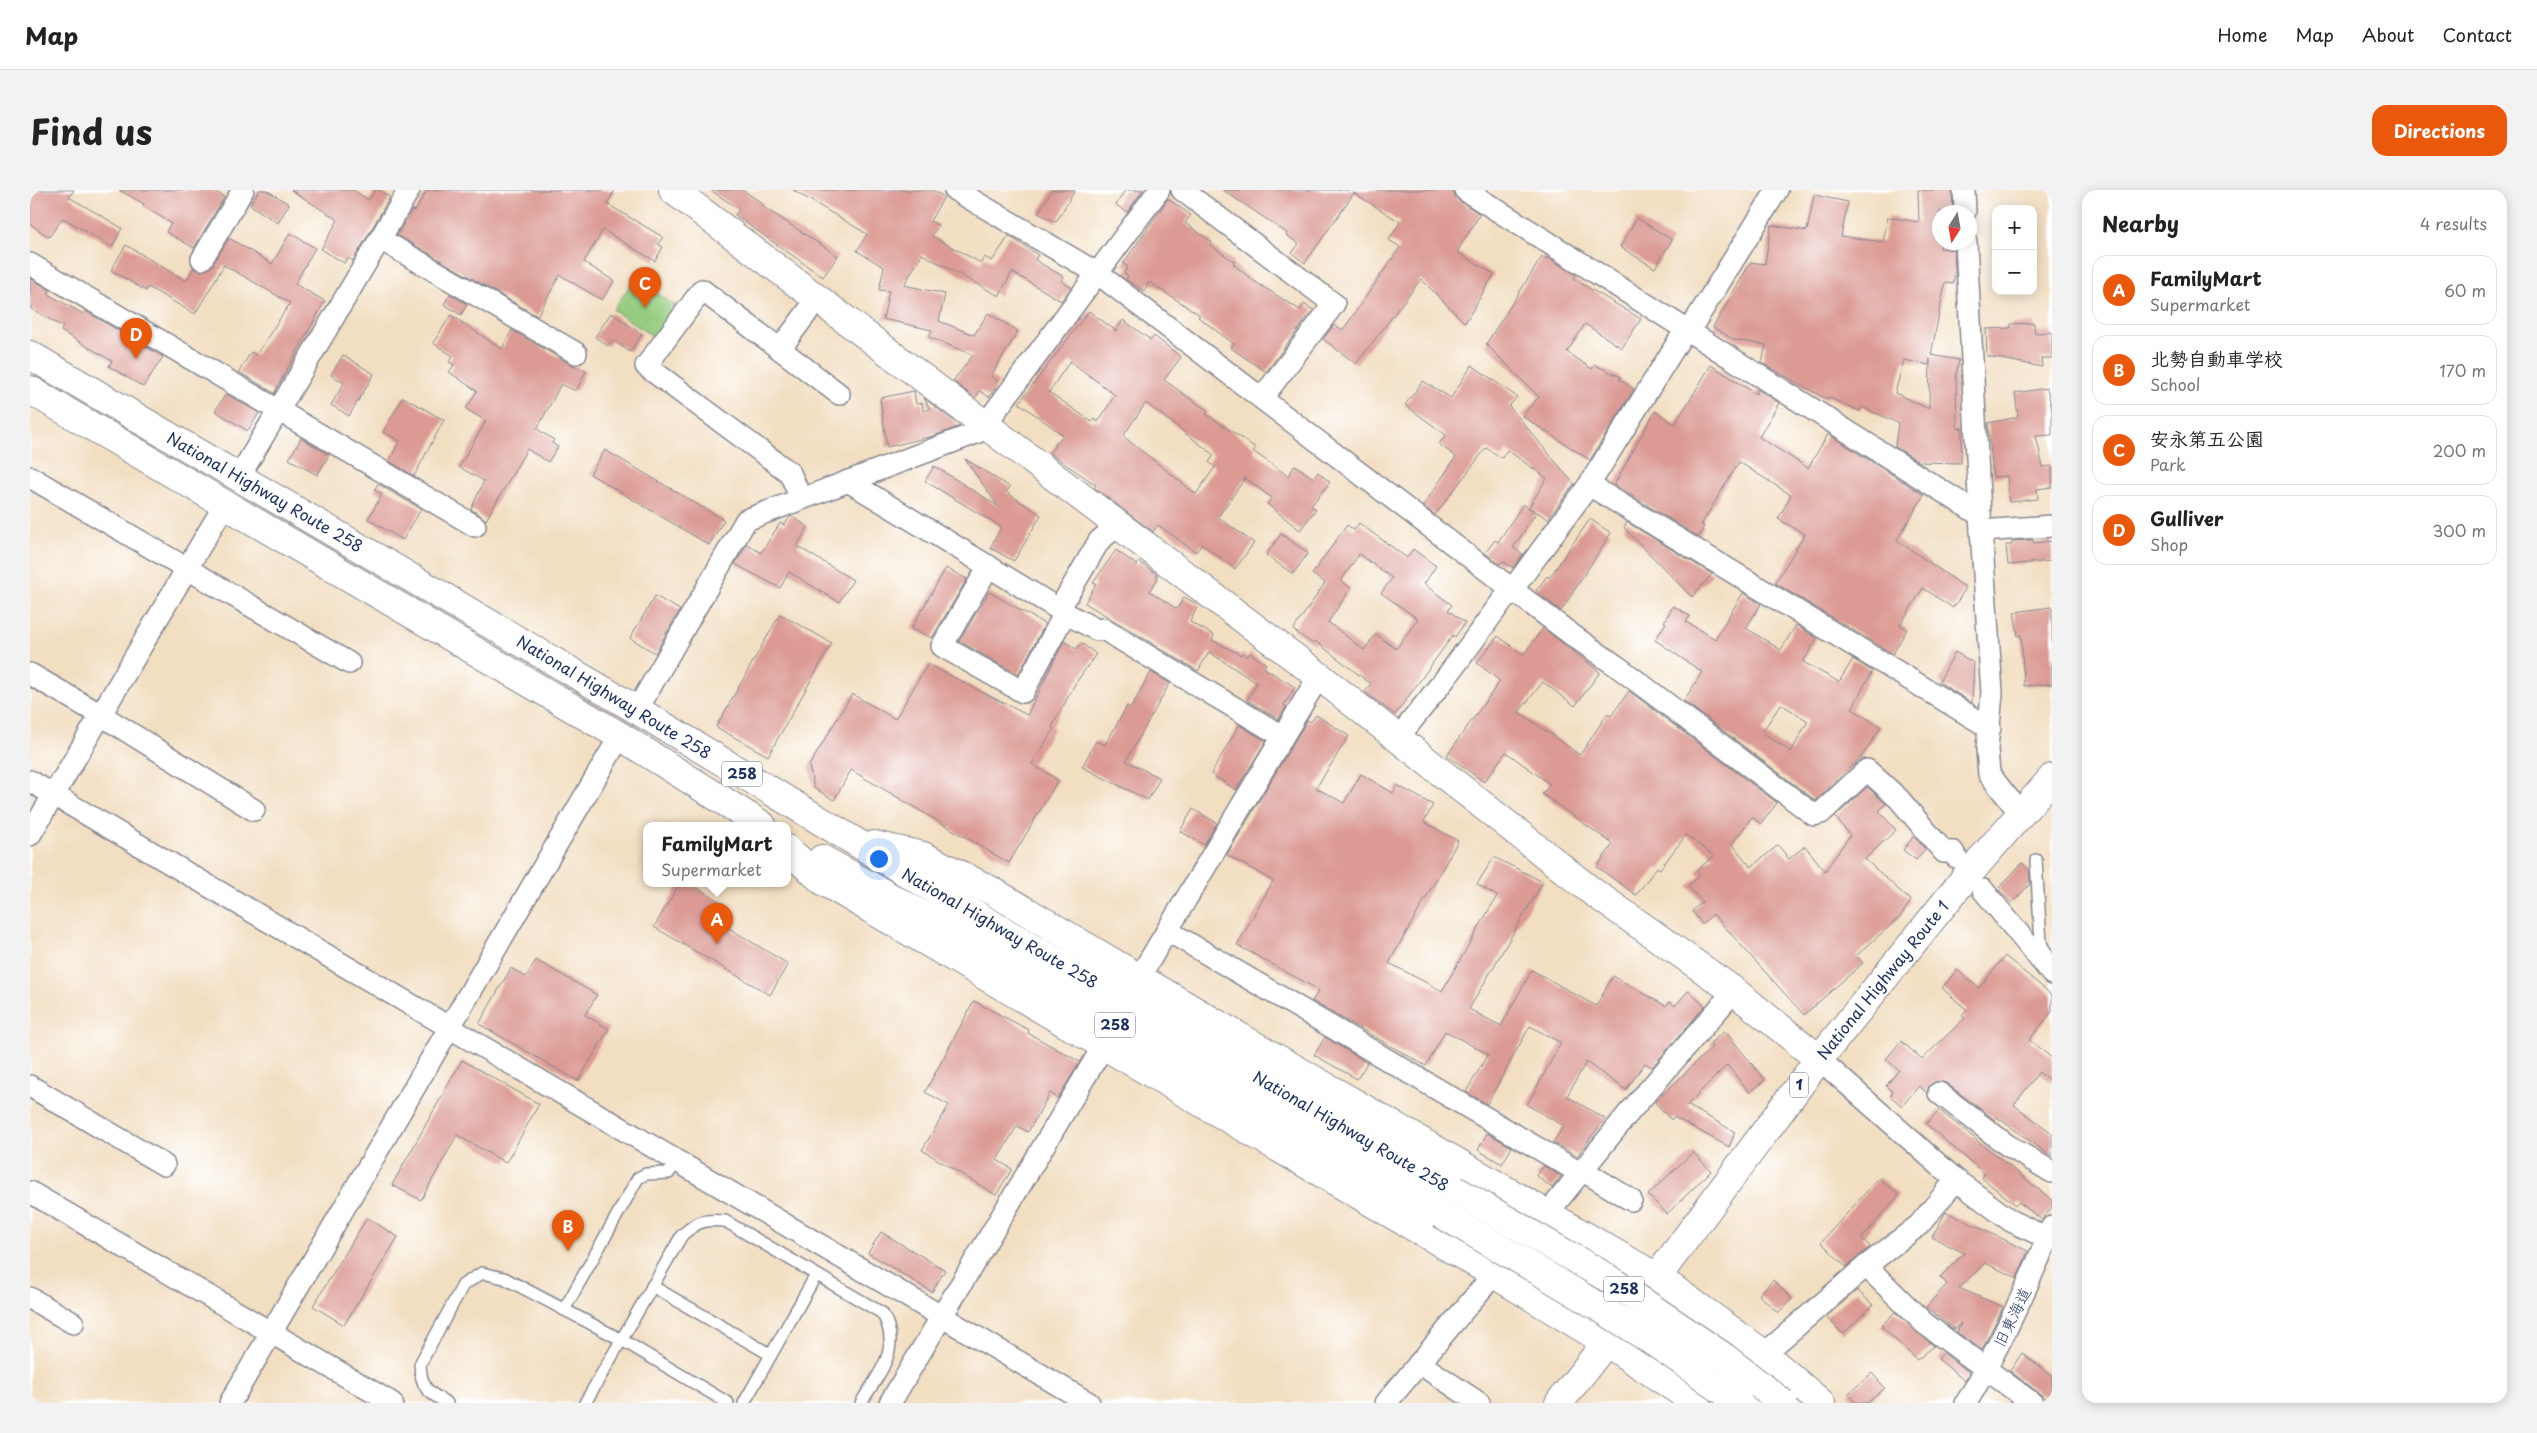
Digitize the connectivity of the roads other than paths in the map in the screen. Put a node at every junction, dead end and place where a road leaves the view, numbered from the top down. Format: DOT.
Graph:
graph roads {
  1 [pos="243,190"];
  2 [pos="409,190"];
  3 [pos="672,190"];
  4 [pos="954,190"];
  5 [pos="1159,190"];
  6 [pos="1182,190"];
  7 [pos="1465,190"];
  8 [pos="1777,190"];
  9 [pos="1964,190"];
  10 [pos="1965,205"];
  11 [pos="380,239"];
  12 [pos="1966,250"];
  13 [pos="202,259"];
  14 [pos="30,264"];
  15 [pos="1097,273"];
  16 [pos="818,299"];
  17 [pos="1688,330"];
  18 [pos="780,349"];
  19 [pos="576,352"];
  20 [pos="30,355"];
  21 [pos="30,390"];
  22 [pos="839,394"];
  23 [pos="1262,398"];
  24 [pos="278,411"];
  25 [pos="984,425"];
  26 [pos="30,477"];
  27 [pos="240,477"];
  28 [pos="848,481"];
  29 [pos="1589,485"];
  30 [pos="801,499"];
  31 [pos="225,504"];
  32 [pos="1980,523"];
  33 [pos="1118,525"];
  34 [pos="475,526"];
  35 [pos="2052,526"];
  36 [pos="989,566"];
  37 [pos="186,568"];
  38 [pos="1513,589"];
  39 [pos="1063,610"];
  40 [pos="348,662"];
  41 [pos="30,674"];
  42 [pos="1319,676"];
  43 [pos="637,710"];
  44 [pos="101,715"];
  45 [pos="1990,728"];
  46 [pos="620,736"];
  47 [pos="1282,736"];
  48 [pos="1398,738"];
  49 [pos="2052,778"];
  50 [pos="30,781"];
  51 [pos="54,795"];
  52 [pos="254,810"];
  53 [pos="2020,813"];
  54 [pos="757,822"];
  55 [pos="30,835"];
  56 [pos="853,840"];
  57 [pos="791,841"];
  58 [pos="791,853"];
  59 [pos="1956,857"];
  60 [pos="2036,860"];
  61 [pos="1983,890"];
  62 [pos="1168,931"];
  63 [pos="2052,969"];
  64 [pos="2052,974"];
  65 [pos="1139,978"];
  66 [pos="1734,991"];
  67 [pos="448,1027"];
  68 [pos="1104,1045"];
  69 [pos="1818,1059"];
  70 [pos="30,1086"];
  71 [pos="1939,1093"];
  72 [pos="676,1161"];
  73 [pos="164,1165"];
  74 [pos="1581,1172"];
  75 [pos="2052,1172"];
  76 [pos="1956,1180"];
  77 [pos="30,1192"];
  78 [pos="1631,1200"];
  79 [pos="1547,1214"];
  80 [pos="2050,1233"];
  81 [pos="1866,1266"];
  82 [pos="1494,1274"];
  83 [pos="816,1275"];
  84 [pos="1658,1278"];
  85 [pos="652,1286"];
  86 [pos="30,1298"];
  87 [pos="564,1310"];
  88 [pos="940,1316"];
  89 [pos="72,1323"];
  90 [pos="271,1332"];
  91 [pos="622,1340"];
  92 [pos="1606,1342"];
  93 [pos="1764,1354"];
  94 [pos="771,1355"];
  95 [pos="1420,1363"];
  96 [pos="1986,1371"];
  97 [pos="230,1403"];
  98 [pos="392,1403"];
  99 [pos="448,1403"];
  100 [pos="585,1403"];
  101 [pos="728,1403"];
  102 [pos="744,1403"];
  103 [pos="861,1403"];
  104 [pos="890,1403"];
  105 [pos="1089,1403"];
  106 [pos="1386,1403"];
  107 [pos="1479,1403"];
  108 [pos="1559,1403"];
  109 [pos="1697,1403"];
  110 [pos="1739,1403"];
  111 [pos="1783,1403"];
  112 [pos="1821,1403"];
  113 [pos="1966,1403"];
  114 [pos="2032,1403"];
  1 -- 13 [label="street"];
  2 -- 11 [label="street"];
  3 -- 16 [label="main road"];
  4 -- 15 [label="street"];
  5 -- 15 [label="street"];
  6 -- 23 [label="street"];
  7 -- 17 [label="street"];
  8 -- 17 [label="street"];
  9 -- 10 [label="street"];
  11 -- 19 [label="street"];
  11 -- 24 [label="street"];
  12 -- 32 [label="street"];
  14 -- 24 [label="street"];
  15 -- 23 [label="street"];
  15 -- 25 [label="street"];
  16 -- 18 [label="street"];
  16 -- 25 [label="main road"];
  17 -- 29 [label="street"];
  17 -- 32 [label="street"];
  18 -- 22 [label="street"];
  18 -- 30 [label="street"];
  20 -- 27 [label="main road, National Highway Route 258 / 258"];
  21 -- 31 [label="main road, National Highway Route 258 / 258"];
  23 -- 38 [label="street"];
  24 -- 27 [label="street"];
  24 -- 34 [label="street"];
  25 -- 28 [label="street"];
  25 -- 33 [label="main road"];
  26 -- 37 [label="street"];
  27 -- 43 [label="main road, National Highway Route 258 / 258"];
  28 -- 30 [label="street"];
  28 -- 36 [label="street"];
  29 -- 38 [label="street"];
  29 -- 45 [label="street"];
  30 -- 43 [label="street"];
  31 -- 37 [label="street"];
  31 -- 46 [label="main road, National Highway Route 258 / 258"];
  32 -- 35 [label="street"];
  32 -- 45 [label="street"];
  33 -- 39 [label="street"];
  33 -- 42 [label="main road"];
  36 -- 39 [label="street"];
  36 -- 39 [label="street"];
  37 -- 40 [label="street"];
  37 -- 44 [label="street"];
  38 -- 48 [label="street"];
  38 -- 59 [label="street"];
  39 -- 47 [label="street"];
  41 -- 44 [label="street"];
  42 -- 47 [label="street"];
  42 -- 48 [label="main road"];
  43 -- 56 [label="main road, National Highway Route 258 / 258"];
  44 -- 51 [label="street"];
  44 -- 52 [label="street"];
  45 -- 53 [label="street"];
  46 -- 54 [label="main road, National Highway Route 258 / 258"];
  46 -- 67 [label="street"];
  47 -- 62 [label="street"];
  48 -- 66 [label="main road"];
  49 -- 53 [label="main road, National Highway Route 1 / 1"];
  50 -- 51 [label="street"];
  51 -- 55 [label="street"];
  51 -- 67 [label="street"];
  53 -- 69 [label="main road, National Highway Route 1 / 1"];
  56 -- 65 [label="main road"];
  56 -- 111 [label="main road, National Highway Route 258 / 258, bridge"];
  57 -- 110 [label="main road, National Highway Route 258 / 258, bridge"];
  58 -- 68 [label="main road"];
  60 -- 63 [label="lane"];
  61 -- 64 [label="street"];
  62 -- 65 [label="street"];
  62 -- 74 [label="street"];
  65 -- 79 [label="main road"];
  66 -- 69 [label="main road"];
  66 -- 74 [label="street"];
  67 -- 72 [label="street"];
  67 -- 90 [label="street"];
  68 -- 82 [label="main road"];
  68 -- 88 [label="street"];
  69 -- 76 [label="street"];
  69 -- 84 [label="main road, National Highway Route 1 / 1"];
  70 -- 73 [label="street"];
  71 -- 75 [label="street"];
  72 -- 87 [label="lane"];
  72 -- 88 [label="street"];
  74 -- 78 [label="street"];
  74 -- 79 [label="street"];
  76 -- 80 [label="street"];
  76 -- 81 [label="street"];
  77 -- 90 [label="street"];
  79 -- 84 [label="main road"];
  80 -- 96 [label="street, 旧東海道"];
  81 -- 93 [label="street"];
  81 -- 96 [label="street"];
  82 -- 92 [label="main road"];
  82 -- 95 [label="street"];
  83 -- 85 [label="lane"];
  83 -- 94 [label="lane"];
  83 -- 103 [label="lane"];
  84 -- 92 [label="main road, National Highway Route 1 / 1"];
  84 -- 93 [label="main road"];
  85 -- 91 [label="lane"];
  85 -- 94 [label="lane"];
  86 -- 89 [label="street"];
  87 -- 91 [label="lane"];
  87 -- 99 [label="lane"];
  88 -- 104 [label="street"];
  88 -- 105 [label="street"];
  90 -- 97 [label="street"];
  90 -- 98 [label="street"];
  91 -- 100 [label="lane"];
  91 -- 101 [label="lane"];
  92 -- 108 [label="main road, National Highway Route 1 / 1"];
  92 -- 109 [label="main road"];
  93 -- 112 [label="main road"];
  94 -- 102 [label="lane"];
  95 -- 106 [label="street"];
  95 -- 107 [label="street"];
  96 -- 113 [label="street, 旧東海道"];
  96 -- 114 [label="street"];
}
